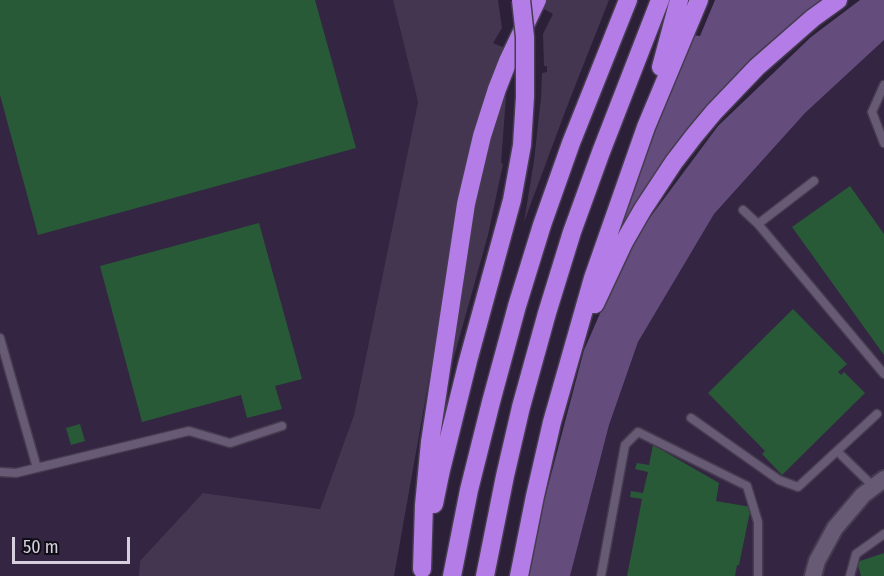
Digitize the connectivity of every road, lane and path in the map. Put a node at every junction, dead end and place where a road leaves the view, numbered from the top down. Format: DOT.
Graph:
graph roads {
  1 [pos="521,0"];
  2 [pos="537,0"];
  3 [pos="628,0"];
  4 [pos="660,0"];
  5 [pos="679,0"];
  6 [pos="699,0"];
  7 [pos="838,0"];
  8 [pos="884,86"];
  9 [pos="646,127"];
  10 [pos="884,143"];
  11 [pos="814,181"];
  12 [pos="743,210"];
  13 [pos="758,224"];
  14 [pos="0,338"];
  15 [pos="572,351"];
  16 [pos="884,375"];
  17 [pos="877,414"];
  18 [pos="691,418"];
  19 [pos="282,426"];
  20 [pos="837,451"];
  21 [pos="37,468"];
  22 [pos="0,472"];
  23 [pos="879,483"];
  24 [pos="884,534"];
  25 [pos="422,572"];
  26 [pos="452,576"];
  27 [pos="485,576"];
  28 [pos="519,576"];
  29 [pos="601,576"];
  30 [pos="758,576"];
  31 [pos="813,576"];
  32 [pos="850,576"];
  1 -- 25 [label="highway, bridge"];
  2 -- 25 [label="highway"];
  3 -- 26 [label="highway"];
  4 -- 27 [label="highway"];
  5 -- 9 [label="highway"];
  6 -- 9 [label="highway"];
  7 -- 15 [label="highway"];
  8 -- 10 [label="lane"];
  9 -- 15 [label="highway"];
  11 -- 13 [label="lane"];
  12 -- 13 [label="lane"];
  13 -- 16 [label="lane"];
  14 -- 21 [label="lane"];
  15 -- 28 [label="highway"];
  17 -- 20 [label="lane"];
  18 -- 20 [label="lane"];
  19 -- 21 [label="lane"];
  20 -- 23 [label="lane"];
  21 -- 22 [label="lane"];
  23 -- 31 [label="street"];
  24 -- 32 [label="lane"];
  29 -- 30 [label="lane"];
}
